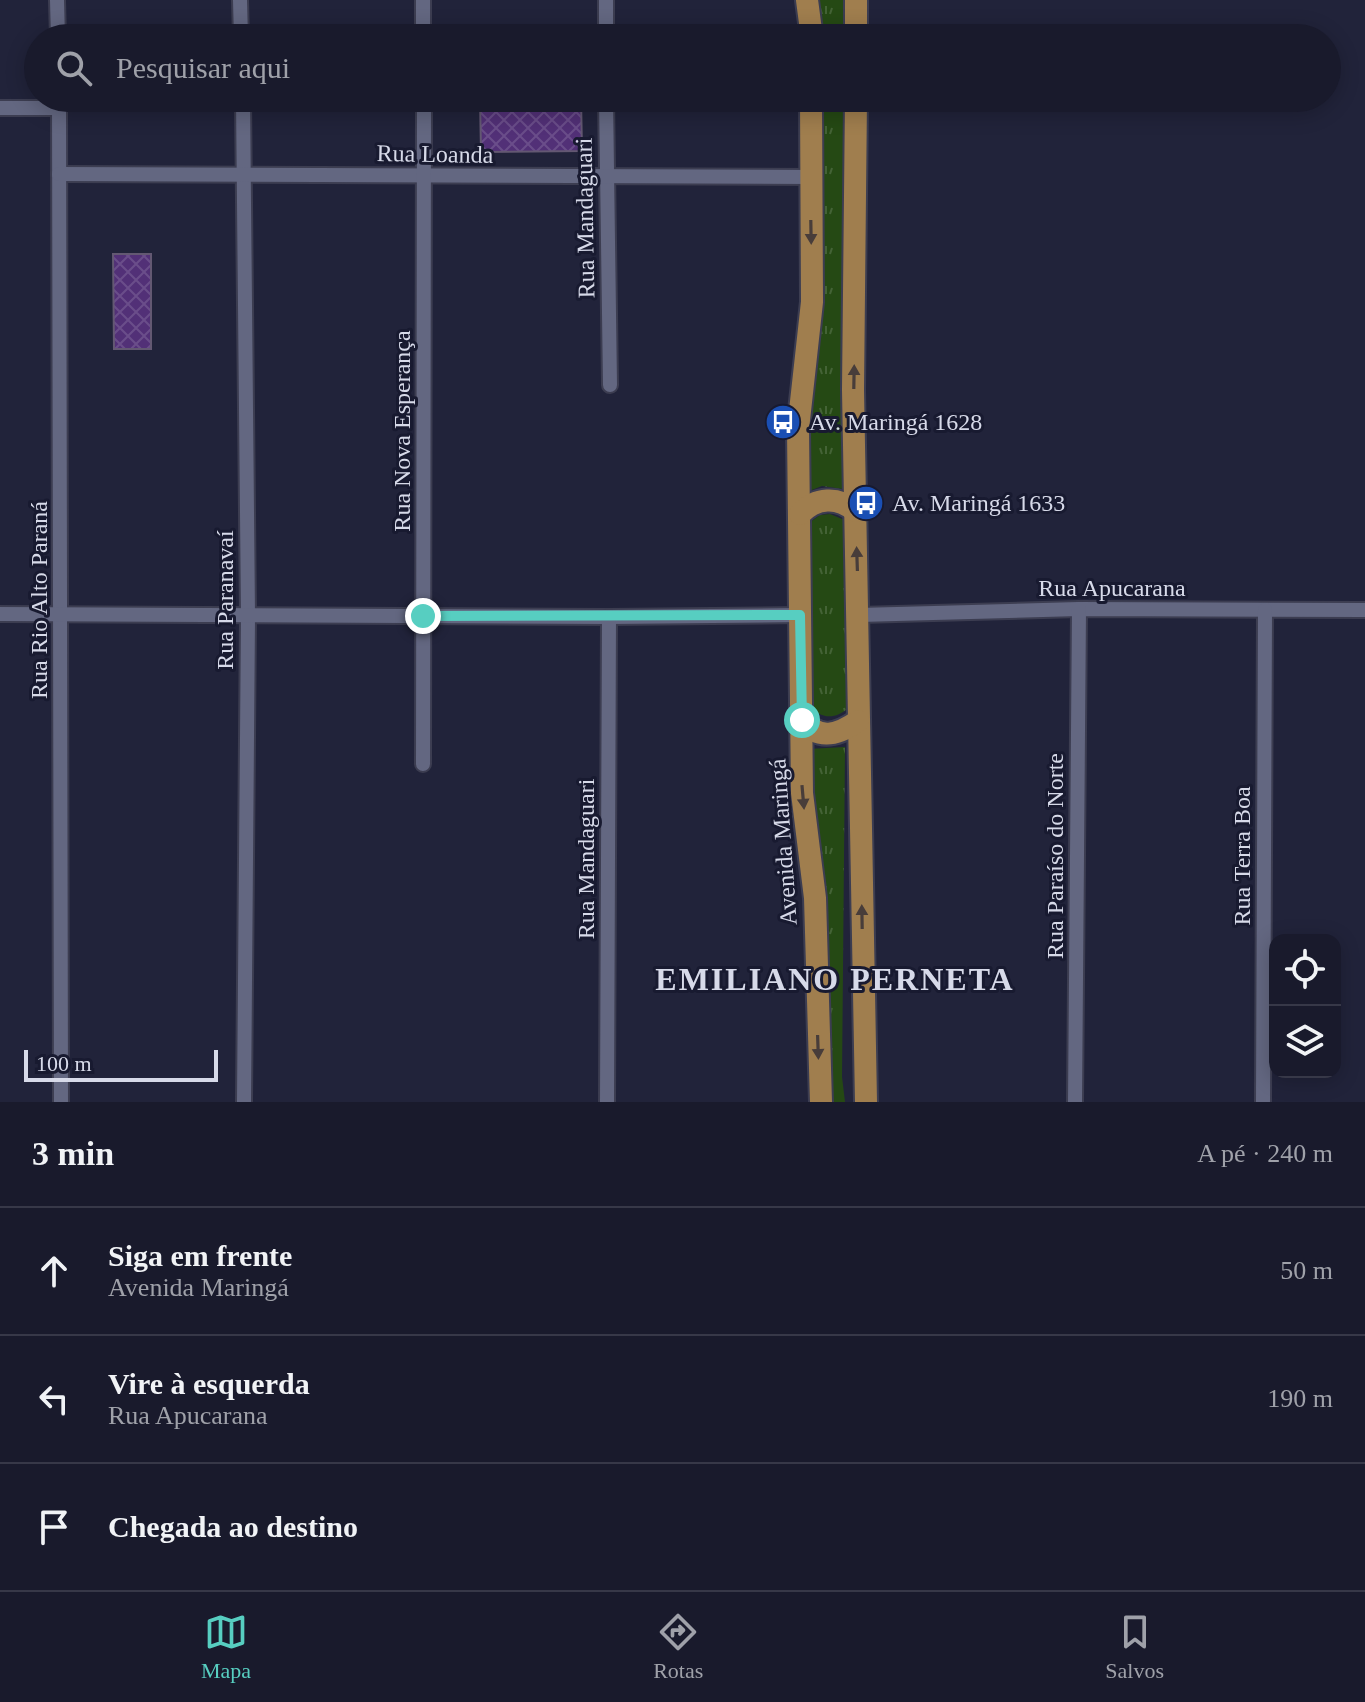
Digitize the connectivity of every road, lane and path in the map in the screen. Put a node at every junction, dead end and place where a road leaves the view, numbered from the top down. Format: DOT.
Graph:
graph roads {
  1 [pos="57,0"];
  2 [pos="240,0"];
  3 [pos="423,0"];
  4 [pos="606,0"];
  5 [pos="807,0"];
  6 [pos="856,0"];
  7 [pos="58,24"];
  8 [pos="241,24"];
  9 [pos="423,24"];
  10 [pos="606,24"];
  11 [pos="810,24"];
  12 [pos="856,24"];
  13 [pos="24,106"];
  14 [pos="0,108"];
  15 [pos="59,112"];
  16 [pos="243,112"];
  17 [pos="424,112"];
  18 [pos="606,112"];
  19 [pos="811,112"];
  20 [pos="856,112"];
  21 [pos="245,173"];
  22 [pos="59,174"];
  23 [pos="424,176"];
  24 [pos="811,177"];
  25 [pos="606,178"];
  26 [pos="610,385"];
  27 [pos="855,511"];
  28 [pos="800,514"];
  29 [pos="1079,609"];
  30 [pos="1265,610"];
  31 [pos="1365,610"];
  32 [pos="61,613"];
  33 [pos="0,614"];
  34 [pos="800,615"];
  35 [pos="859,615"];
  36 [pos="248,616"];
  37 [pos="423,616"];
  38 [pos="609,617"];
  39 [pos="802,720"];
  40 [pos="858,721"];
  41 [pos="423,764"];
  42 [pos="61,1102"];
  43 [pos="244,1102"];
  44 [pos="607,1102"];
  45 [pos="821,1102"];
  46 [pos="866,1102"];
  47 [pos="1075,1102"];
  48 [pos="1263,1102"];
  1 -- 7 [label="street"];
  2 -- 8 [label="street"];
  3 -- 9 [label="street"];
  4 -- 10 [label="street"];
  5 -- 11 [label="main road"];
  6 -- 12 [label="main road"];
  13 -- 14 [label="street"];
  15 -- 22 [label="street, Rua Rio Alto Paraná"];
  16 -- 21 [label="street, Rua Paranavaí"];
  17 -- 23 [label="street, Rua Nova Esperança"];
  18 -- 25 [label="street, Rua Mandaguari"];
  19 -- 24 [label="main road, Avenida Maringá"];
  27 -- 20 [label="main road, one-way"];
  21 -- 22 [label="street, Rua Loanda"];
  21 -- 23 [label="street, Rua Loanda"];
  21 -- 36 [label="street, Rua Paranavaí"];
  22 -- 32 [label="street, Rua Rio Alto Paraná"];
  23 -- 25 [label="street, Rua Loanda"];
  23 -- 37 [label="street, Rua Nova Esperança"];
  24 -- 25 [label="street, Rua Loanda"];
  24 -- 28 [label="main road, Avenida Maringá, one-way"];
  25 -- 26 [label="street, Rua Mandaguari"];
  27 -- 28 [label="main road"];
  35 -- 27 [label="main road, one-way"];
  28 -- 34 [label="main road, Avenida Maringá"];
  29 -- 30 [label="street, Rua Apucarana"];
  29 -- 35 [label="street, Rua Apucarana"];
  29 -- 47 [label="street, Rua Paraíso do Norte"];
  30 -- 31 [label="street, Rua Apucarana"];
  30 -- 48 [label="street, Rua Terra Boa"];
  32 -- 33 [label="street"];
  32 -- 36 [label="street"];
  32 -- 42 [label="street, Rua Rio Alto Paraná"];
  34 -- 38 [label="street"];
  34 -- 39 [label="main road, Avenida Maringá"];
  35 -- 40 [label="main road"];
  36 -- 37 [label="street"];
  36 -- 43 [label="street, Rua Paranavaí"];
  37 -- 38 [label="street"];
  37 -- 41 [label="street, Rua Nova Esperança"];
  38 -- 44 [label="street, Rua Mandaguari"];
  39 -- 40 [label="main road"];
  39 -- 45 [label="main road, Avenida Maringá, one-way"];
  46 -- 40 [label="main road, one-way"];
}
